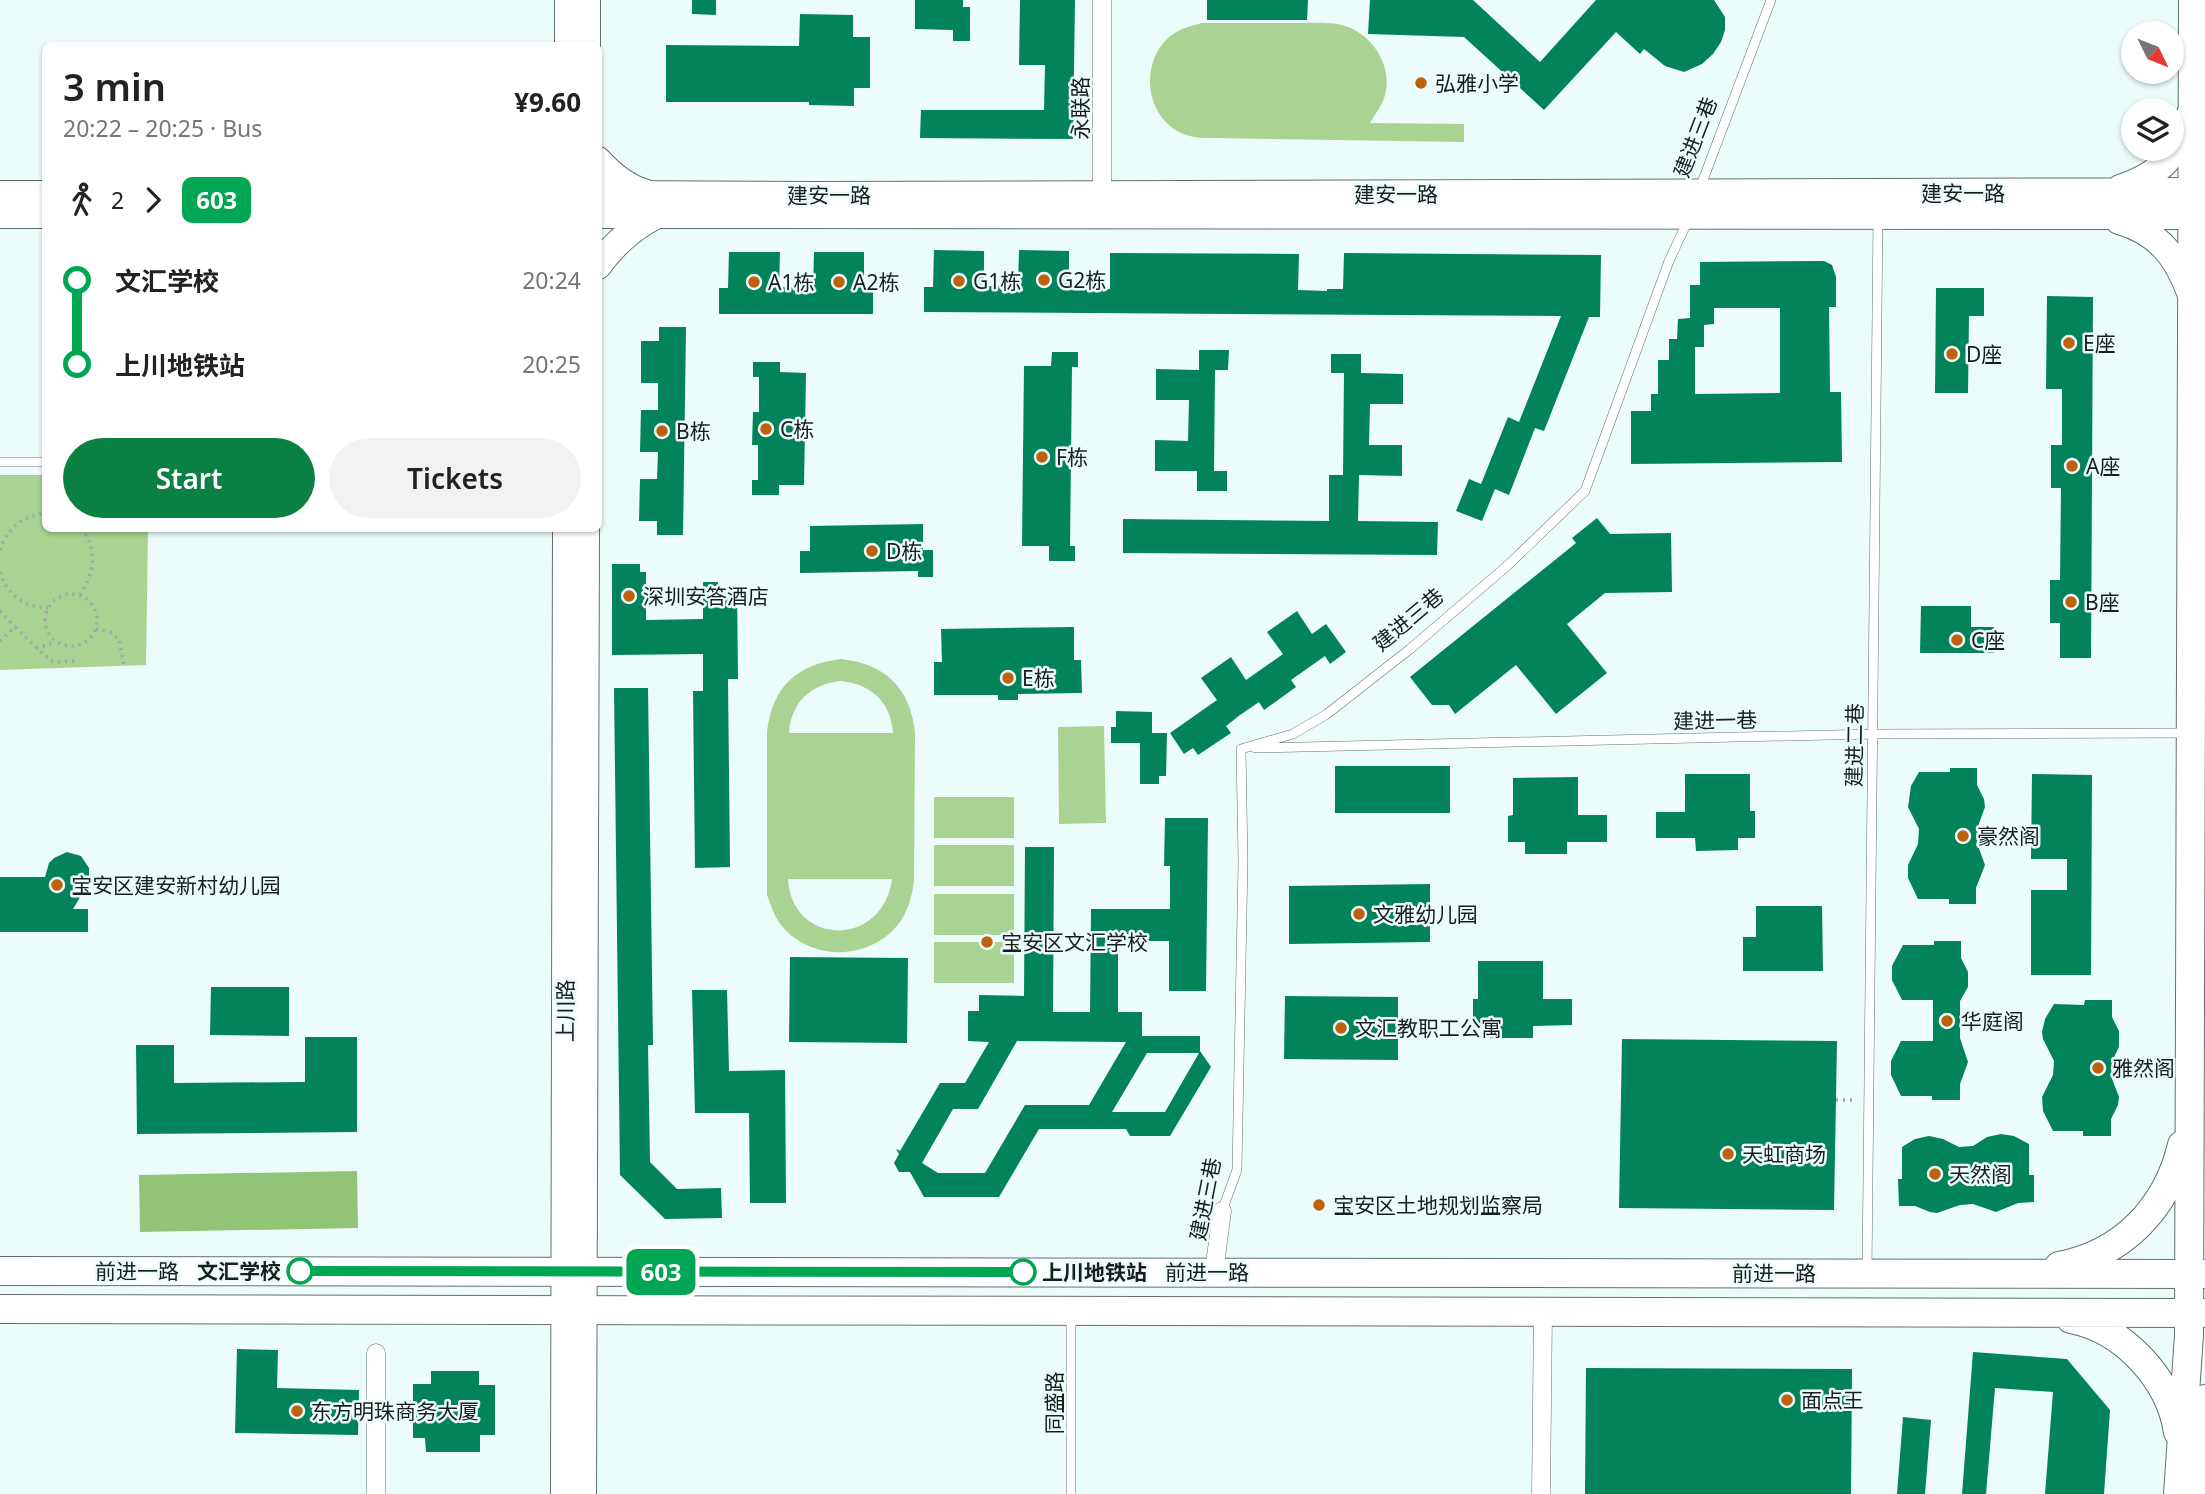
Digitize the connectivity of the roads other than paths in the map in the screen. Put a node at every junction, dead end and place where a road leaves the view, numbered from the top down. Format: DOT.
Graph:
graph roads {
  1 [pos="568,0"];
  2 [pos="587,0"];
  3 [pos="1102,0"];
  4 [pos="1771,0"];
  5 [pos="2182,0"];
  6 [pos="2193,0"];
  7 [pos="568,42"];
  8 [pos="587,42"];
  9 [pos="2193,58"];
  10 [pos="2193,88"];
  11 [pos="602,164"];
  12 [pos="2087,193"];
  13 [pos="0,194"];
  14 [pos="42,194"];
  15 [pos="602,195"];
  16 [pos="655,204"];
  17 [pos="2199,204"];
  18 [pos="1102,205"];
  19 [pos="1694,205"];
  20 [pos="602,214"];
  21 [pos="0,215"];
  22 [pos="42,215"];
  23 [pos="1878,217"];
  24 [pos="2108,217"];
  25 [pos="602,261"];
  26 [pos="2192,300"];
  27 [pos="0,461"];
  28 [pos="42,462"];
  29 [pos="566,532"];
  30 [pos="586,532"];
  31 [pos="2191,733"];
  32 [pos="1871,734"];
  33 [pos="1241,749"];
  34 [pos="2189,1112"];
  35 [pos="1222,1211"];
  36 [pos="0,1270"];
  37 [pos="574,1271"];
  38 [pos="1214,1272"];
  39 [pos="1867,1273"];
  40 [pos="2018,1273"];
  41 [pos="2197,1274"];
  42 [pos="0,1309"];
  43 [pos="574,1310"];
  44 [pos="1071,1311"];
  45 [pos="1542,1312"];
  46 [pos="2041,1313"];
  47 [pos="2197,1313"];
  48 [pos="376,1353"];
  49 [pos="2205,1394"];
  50 [pos="2195,1449"];
  51 [pos="376,1494"];
  52 [pos="564,1494"];
  53 [pos="583,1494"];
  54 [pos="1072,1494"];
  55 [pos="1541,1494"];
  56 [pos="2178,1494"];
  57 [pos="2198,1494"];
  1 -- 7 [label="main road"];
  2 -- 8 [label="main road"];
  3 -- 18 [label="street, 永联路"];
  4 -- 19 [label="lane, 建进三巷"];
  5 -- 9 [label="main road"];
  6 -- 9 [label="main road"];
  9 -- 10 [label="main road"];
  10 -- 12 [label="main road"];
  10 -- 17 [label="main road"];
  11 -- 16 [label="main road"];
  12 -- 17 [label="main road, 建安一路"];
  12 -- 19 [label="main road, 建安一路"];
  13 -- 14 [label="main road"];
  15 -- 16 [label="main road, 建安一路"];
  16 -- 18 [label="main road, 建安一路"];
  16 -- 20 [label="main road, 建安一路"];
  16 -- 25 [label="main road"];
  17 -- 24 [label="main road, 建安一路"];
  17 -- 26 [label="main road"];
  18 -- 19 [label="main road, 建安一路"];
  19 -- 23 [label="main road, 建安一路"];
  19 -- 33 [label="lane, 建进三巷"];
  21 -- 22 [label="main road"];
  23 -- 24 [label="main road, 建安一路"];
  23 -- 32 [label="lane, 建进二巷"];
  24 -- 26 [label="main road"];
  26 -- 31 [label="main road"];
  27 -- 28 [label="lane"];
  29 -- 37 [label="main road, 上川路"];
  30 -- 37 [label="main road, 上川路"];
  31 -- 32 [label="lane, 建进一巷"];
  31 -- 34 [label="main road"];
  32 -- 33 [label="lane, 建进一巷"];
  32 -- 39 [label="lane, 建进二巷"];
  33 -- 35 [label="lane, 建进三巷"];
  34 -- 40 [label="main road"];
  34 -- 41 [label="main road"];
  35 -- 38 [label="street, 建进三巷"];
  36 -- 37 [label="main road, 前进一路"];
  37 -- 38 [label="main road, 前进一路"];
  37 -- 43 [label="main road, 上川路"];
  38 -- 39 [label="main road, 前进一路"];
  39 -- 40 [label="main road, 前进一路"];
  40 -- 41 [label="main road, 前进一路"];
  41 -- 47 [label="main road"];
  42 -- 43 [label="main road, 前进一路"];
  43 -- 44 [label="main road, 前进一路"];
  43 -- 52 [label="main road, 上川路"];
  43 -- 53 [label="main road, 上川路"];
  44 -- 45 [label="main road, 前进一路"];
  44 -- 54 [label="lane, 同盛路"];
  45 -- 46 [label="main road, 前进一路"];
  45 -- 55 [label="street"];
  46 -- 47 [label="main road, 前进一路"];
  46 -- 50 [label="main road"];
  47 -- 50 [label="main road"];
  48 -- 51 [label="street"];
  49 -- 50 [label="main road"];
  50 -- 56 [label="main road"];
  50 -- 57 [label="main road"];
}
